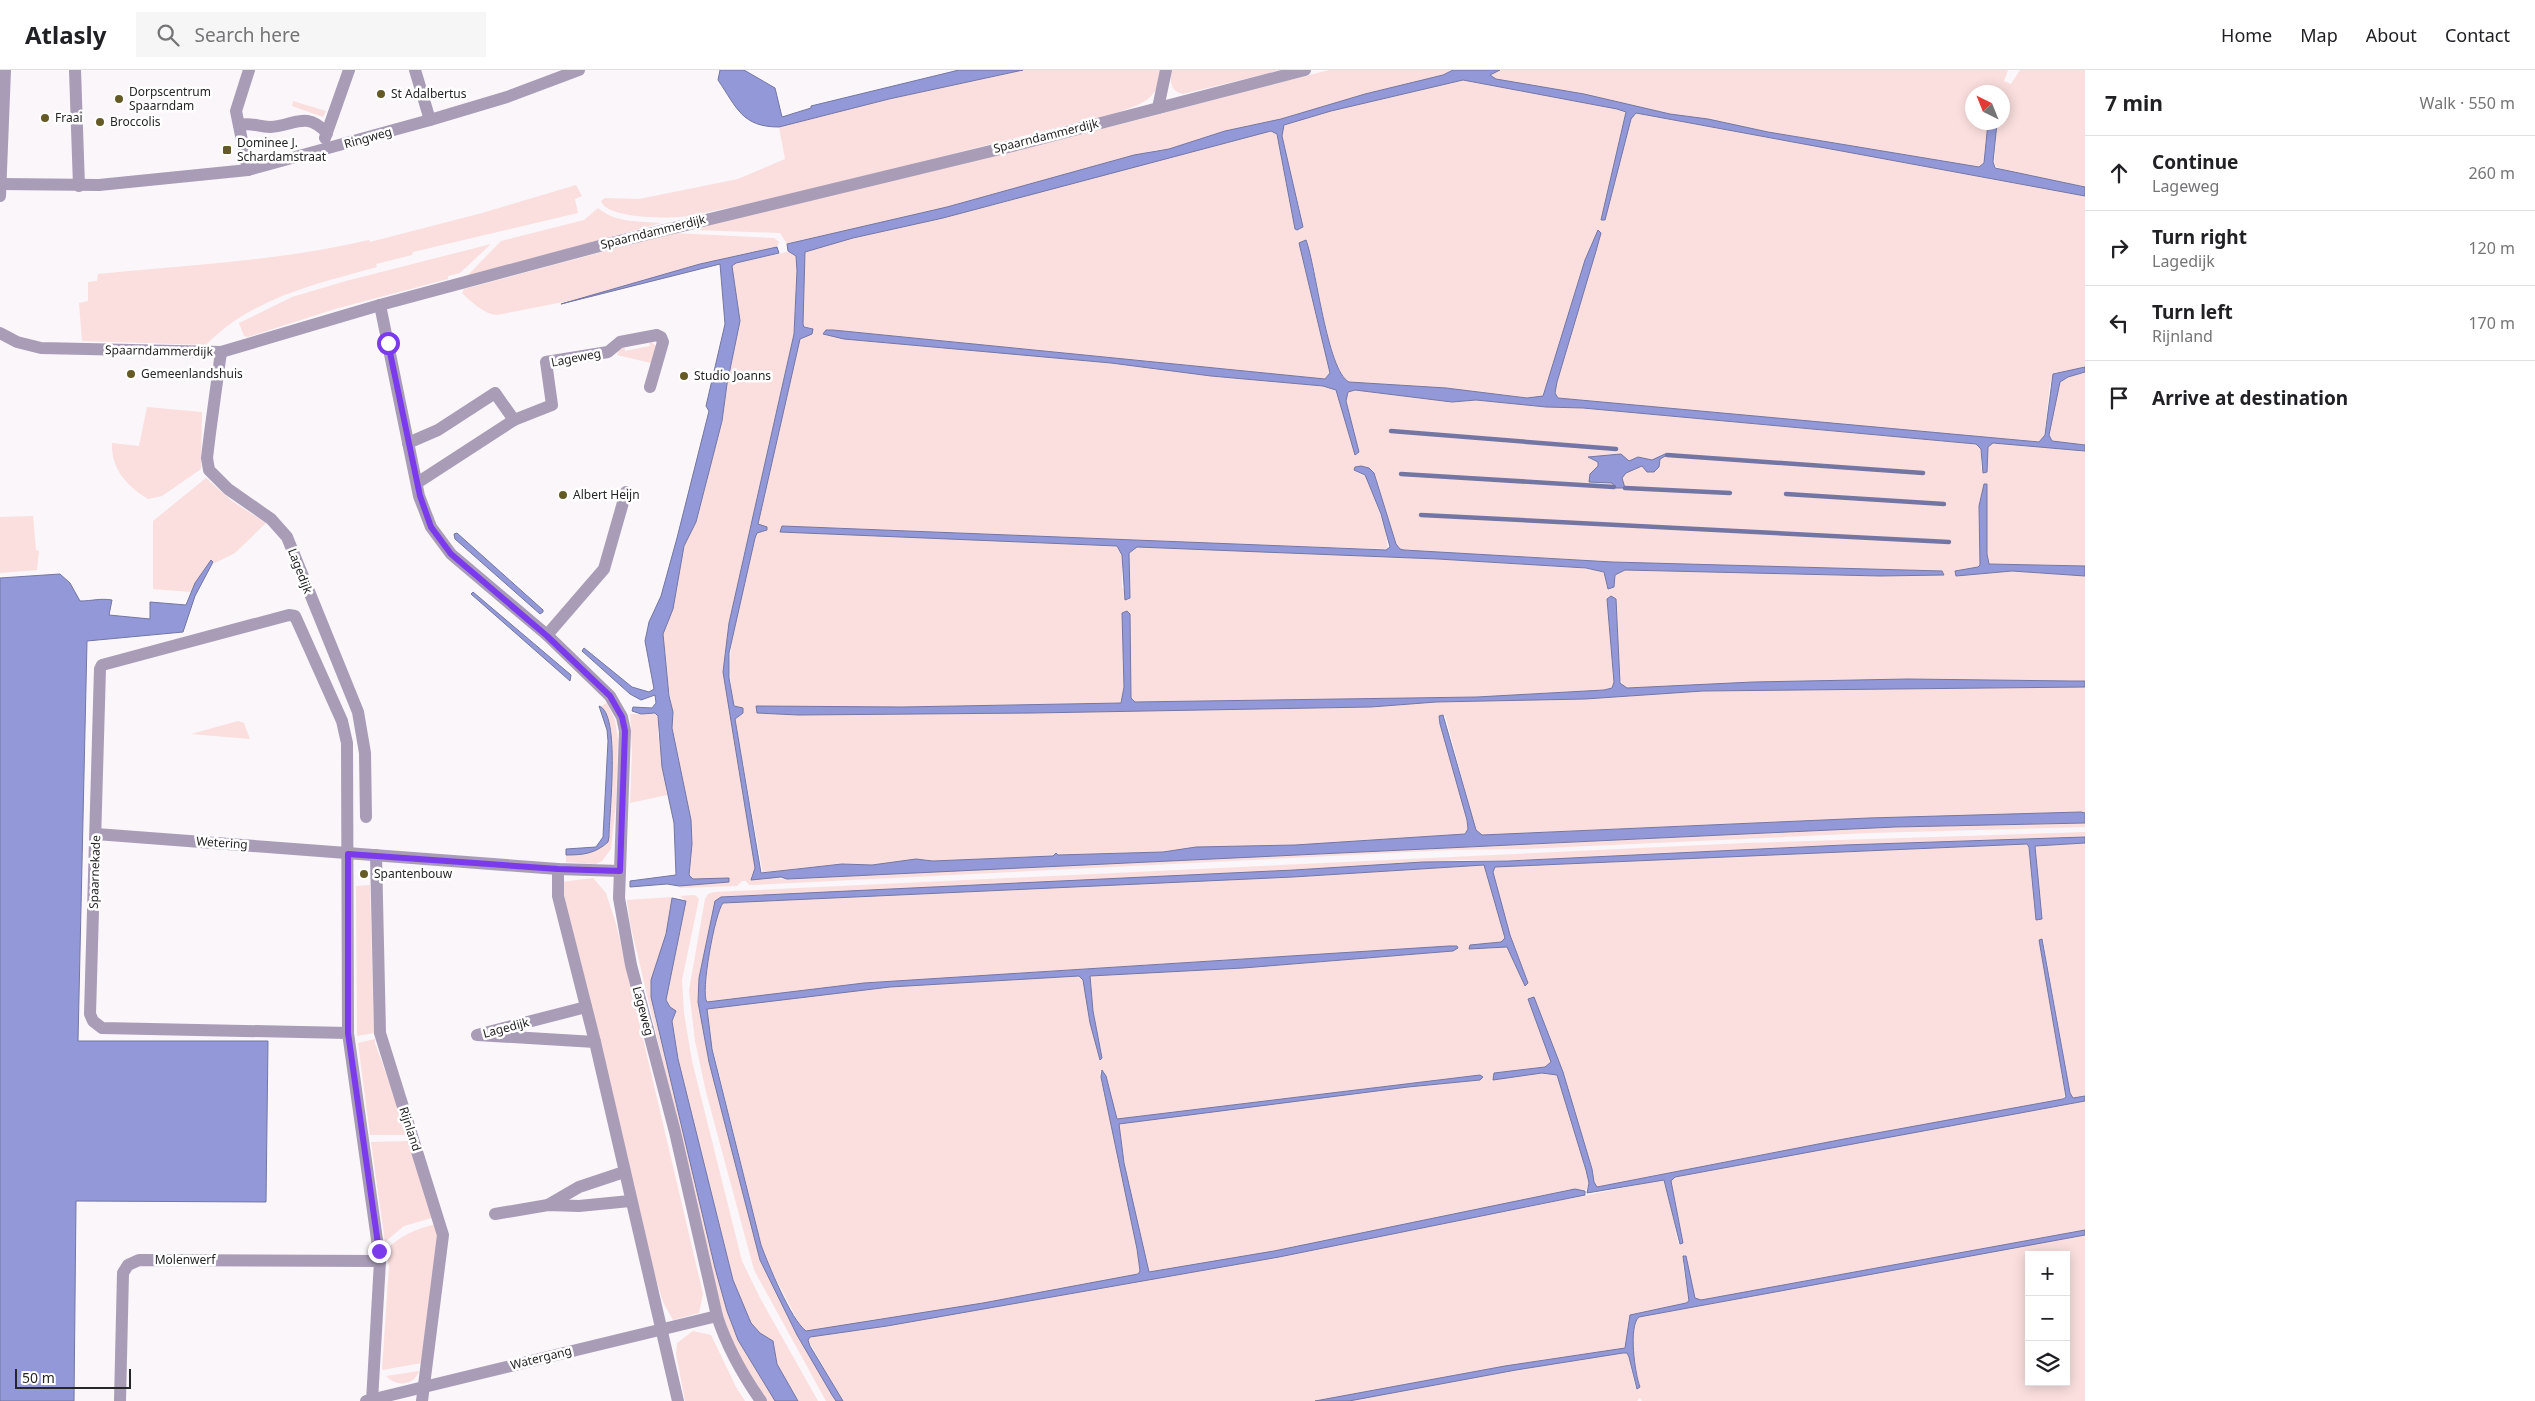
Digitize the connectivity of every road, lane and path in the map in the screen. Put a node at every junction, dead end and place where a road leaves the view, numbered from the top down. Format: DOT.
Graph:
graph roads {
  1 [pos="4,70"];
  2 [pos="75,70"];
  3 [pos="249,70"];
  4 [pos="349,70"];
  5 [pos="415,70"];
  6 [pos="579,70"];
  7 [pos="1166,70"];
  8 [pos="1305,70"];
  9 [pos="1158,108"];
  10 [pos="430,120"];
  11 [pos="239,126"];
  12 [pos="327,133"];
  13 [pos="320,152"];
  14 [pos="248,170"];
  15 [pos="1,184"];
  16 [pos="78,186"];
  17 [pos="0,196"];
  18 [pos="380,305"];
  19 [pos="0,334"];
  20 [pos="221,352"];
  21 [pos="650,388"];
  22 [pos="514,420"];
  23 [pos="408,442"];
  24 [pos="417,482"];
  25 [pos="626,492"];
  26 [pos="547,636"];
  27 [pos="366,817"];
  28 [pos="96,834"];
  29 [pos="348,854"];
  30 [pos="376,856"];
  31 [pos="558,869"];
  32 [pos="620,871"];
  33 [pos="586,1007"];
  34 [pos="348,1033"];
  35 [pos="595,1042"];
  36 [pos="624,1172"];
  37 [pos="630,1201"];
  38 [pos="548,1204"];
  39 [pos="495,1214"];
  40 [pos="380,1261"];
  41 [pos="717,1316"];
  42 [pos="662,1329"];
  43 [pos="425,1386"];
  44 [pos="370,1400"];
  45 [pos="120,1401"];
  46 [pos="422,1401"];
  47 [pos="678,1401"];
  48 [pos="760,1401"];
  1 -- 15 [label="street"];
  2 -- 16 [label="street"];
  3 -- 11 [label="street"];
  4 -- 12 [label="street"];
  5 -- 10 [label="street"];
  6 -- 10 [label="street, Ringweg"];
  7 -- 9 [label="street"];
  8 -- 9 [label="street, Spaarndammerdijk"];
  9 -- 18 [label="street, Spaarndammerdijk"];
  10 -- 13 [label="street, Ringweg"];
  11 -- 12 [label="street"];
  11 -- 14 [label="street"];
  12 -- 13 [label="street"];
  13 -- 14 [label="street, Ringweg"];
  14 -- 16 [label="street, Ringweg"];
  15 -- 16 [label="street, Ringweg"];
  15 -- 17 [label="street"];
  18 -- 20 [label="street, Spaarndammerdijk"];
  18 -- 23 [label="street, Lageweg"];
  19 -- 20 [label="street, Spaarndammerdijk"];
  20 -- 27 [label="street, Lagedijk"];
  21 -- 22 [label="street, Lageweg"];
  22 -- 23 [label="street"];
  22 -- 24 [label="street, Lageweg"];
  23 -- 24 [label="street, Lageweg"];
  24 -- 26 [label="street, Lageweg"];
  25 -- 26 [label="street"];
  26 -- 32 [label="street, Lageweg"];
  28 -- 29 [label="street, Wetering"];
  28 -- 29 [label="street, Spaarnekade"];
  28 -- 34 [label="street, Spaarnekade"];
  29 -- 30 [label="street"];
  29 -- 34 [label="street"];
  30 -- 31 [label="street"];
  30 -- 43 [label="street, Rijnland"];
  31 -- 32 [label="street"];
  31 -- 33 [label="street"];
  32 -- 41 [label="street, Lageweg"];
  33 -- 35 [label="street"];
  33 -- 35 [label="street, Lagedijk"];
  34 -- 40 [label="street"];
  35 -- 36 [label="street"];
  36 -- 37 [label="street"];
  36 -- 38 [label="street"];
  37 -- 38 [label="street"];
  37 -- 42 [label="street"];
  38 -- 39 [label="street"];
  40 -- 44 [label="street"];
  40 -- 45 [label="street, Molenwerf"];
  41 -- 42 [label="street, Watergang"];
  41 -- 48 [label="street, Lageweg"];
  42 -- 43 [label="street, Watergang"];
  42 -- 47 [label="street"];
  43 -- 44 [label="street, Watergang"];
  43 -- 46 [label="street, Rijnland"];
}
